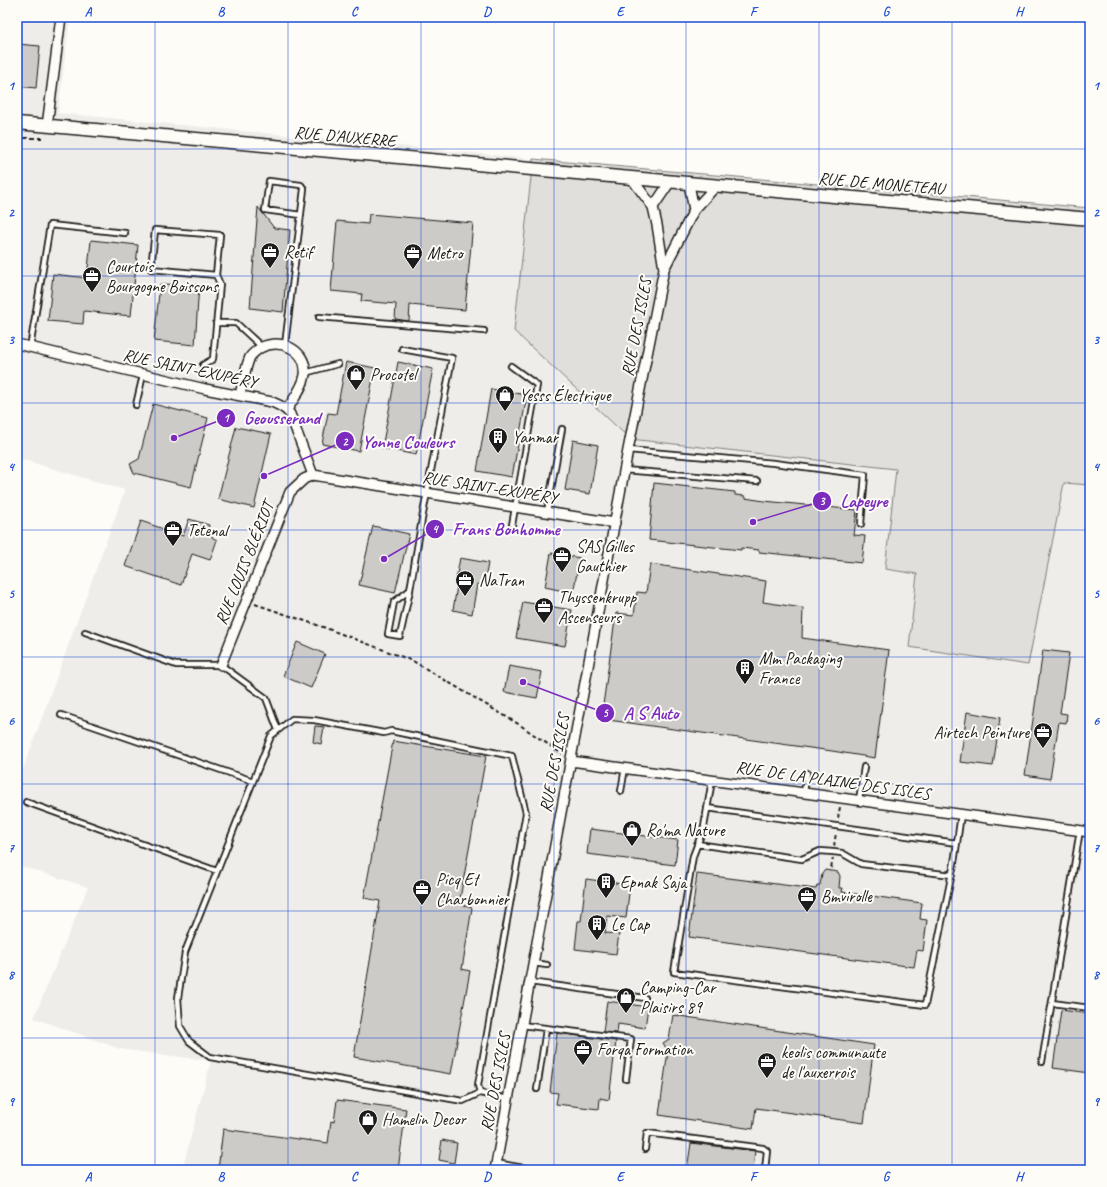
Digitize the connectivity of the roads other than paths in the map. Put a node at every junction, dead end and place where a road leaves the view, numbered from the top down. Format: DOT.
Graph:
graph roads {
  1 [pos="61,17"];
  2 [pos="17,123"];
  3 [pos="47,126"];
  4 [pos="632,179"];
  5 [pos="670,182"];
  6 [pos="689,184"];
  7 [pos="716,186"];
  8 [pos="653,207"];
  9 [pos="694,210"];
  10 [pos="301,215"];
  11 [pos="1090,219"];
  12 [pos="125,233"];
  13 [pos="664,269"];
  14 [pos="216,275"];
  15 [pos="319,317"];
  16 [pos="216,323"];
  17 [pos="484,331"];
  18 [pos="17,344"];
  19 [pos="285,345"];
  20 [pos="262,347"];
  21 [pos="30,348"];
  22 [pos="402,349"];
  23 [pos="338,364"];
  24 [pos="203,365"];
  25 [pos="511,366"];
  26 [pos="305,373"];
  27 [pos="143,374"];
  28 [pos="240,395"];
  29 [pos="136,405"];
  30 [pos="287,410"];
  31 [pos="562,429"];
  32 [pos="628,450"];
  33 [pos="624,470"];
  34 [pos="313,475"];
  35 [pos="757,480"];
  36 [pos="427,493"];
  37 [pos="515,507"];
  38 [pos="547,512"];
  39 [pos="614,523"];
  40 [pos="861,524"];
  41 [pos="512,525"];
  42 [pos="410,590"];
  43 [pos="85,632"];
  44 [pos="221,665"];
  45 [pos="61,715"];
  46 [pos="278,730"];
  47 [pos="571,761"];
  48 [pos="864,767"];
  49 [pos="625,768"];
  50 [pos="807,773"];
  51 [pos="712,780"];
  52 [pos="253,781"];
  53 [pos="621,791"];
  54 [pos="804,792"];
  55 [pos="859,800"];
  56 [pos="26,802"];
  57 [pos="708,808"];
  58 [pos="961,814"];
  59 [pos="1080,830"];
  60 [pos="1090,832"];
  61 [pos="957,843"];
  62 [pos="697,844"];
  63 [pos="218,871"];
  64 [pos="952,875"];
  65 [pos="533,963"];
  66 [pos="547,965"];
  67 [pos="530,982"];
  68 [pos="645,998"];
  69 [pos="1052,1003"];
  70 [pos="1090,1008"];
  71 [pos="522,1025"];
  72 [pos="546,1028"];
  73 [pos="1042,1062"];
  74 [pos="626,1079"];
  75 [pos="537,1089"];
  76 [pos="480,1093"];
  77 [pos="508,1099"];
  78 [pos="645,1149"];
  79 [pos="495,1167"];
  80 [pos="535,1170"];
  81 [pos="764,1170"];
  1 -- 3 [label="street"];
  2 -- 3 [label="main road, RUE D'AUXERRE"];
  3 -- 4 [label="main road, RUE D'AUXERRE"];
  4 -- 5 [label="main road, RUE D'AUXERRE"];
  4 -- 8 [label="street, RUE DES ISLES"];
  5 -- 6 [label="main road, RUE DE MONETEAU"];
  5 -- 8 [label="street"];
  6 -- 7 [label="main road, RUE DE MONETEAU"];
  6 -- 9 [label="street"];
  7 -- 9 [label="street, RUE DES ISLES"];
  7 -- 11 [label="main road, RUE DE MONETEAU"];
  8 -- 13 [label="street, RUE DES ISLES"];
  9 -- 13 [label="street, RUE DES ISLES"];
  10 -- 10 [label="lane"];
  10 -- 19 [label="lane"];
  12 -- 21 [label="lane"];
  13 -- 32 [label="street, RUE DES ISLES"];
  14 -- 14 [label="lane"];
  14 -- 16 [label="lane"];
  15 -- 17 [label="lane"];
  16 -- 20 [label="lane"];
  16 -- 24 [label="lane"];
  18 -- 21 [label="street, RUE SAINT-EXUPÉRY"];
  19 -- 20 [label="street"];
  19 -- 26 [label="street"];
  20 -- 28 [label="street"];
  21 -- 27 [label="street, RUE SAINT-EXUPÉRY"];
  22 -- 36 [label="lane"];
  23 -- 26 [label="lane"];
  25 -- 37 [label="lane"];
  26 -- 30 [label="street"];
  27 -- 28 [label="street, RUE SAINT-EXUPÉRY"];
  27 -- 29 [label="lane"];
  28 -- 30 [label="street, RUE SAINT-EXUPÉRY"];
  30 -- 34 [label="street"];
  31 -- 38 [label="lane"];
  32 -- 33 [label="street, RUE DES ISLES"];
  32 -- 40 [label="lane"];
  33 -- 35 [label="lane"];
  33 -- 39 [label="street, RUE DES ISLES"];
  34 -- 36 [label="street, RUE SAINT-EXUPÉRY"];
  34 -- 44 [label="street, RUE LOUIS BLÉRIOT"];
  36 -- 37 [label="street, RUE SAINT-EXUPÉRY"];
  36 -- 42 [label="lane"];
  37 -- 38 [label="street, RUE SAINT-EXUPÉRY"];
  37 -- 41 [label="lane"];
  38 -- 39 [label="street, RUE SAINT-EXUPÉRY"];
  39 -- 47 [label="street, RUE DES ISLES"];
  42 -- 42 [label="lane"];
  43 -- 44 [label="lane"];
  44 -- 46 [label="lane"];
  45 -- 52 [label="lane"];
  46 -- 52 [label="lane"];
  46 -- 76 [label="lane"];
  47 -- 49 [label="street, RUE DE LA PLAINE DES ISLES"];
  47 -- 65 [label="street, RUE DES ISLES"];
  48 -- 55 [label="lane"];
  49 -- 51 [label="street, RUE DE LA PLAINE DES ISLES"];
  49 -- 53 [label="lane"];
  50 -- 54 [label="lane"];
  51 -- 54 [label="street, RUE DE LA PLAINE DES ISLES"];
  51 -- 57 [label="lane"];
  52 -- 63 [label="lane"];
  54 -- 55 [label="street, RUE DE LA PLAINE DES ISLES"];
  55 -- 58 [label="street, RUE DE LA PLAINE DES ISLES"];
  56 -- 63 [label="lane"];
  57 -- 61 [label="lane"];
  57 -- 62 [label="lane"];
  58 -- 59 [label="street, RUE DE LA PLAINE DES ISLES"];
  58 -- 61 [label="lane"];
  59 -- 60 [label="street, RUE DE LA PLAINE DES ISLES"];
  59 -- 69 [label="lane"];
  61 -- 64 [label="lane"];
  62 -- 64 [label="lane"];
  62 -- 64 [label="lane"];
  63 -- 76 [label="lane"];
  65 -- 66 [label="lane"];
  65 -- 67 [label="street, RUE DES ISLES"];
  67 -- 68 [label="lane"];
  67 -- 71 [label="street, RUE DES ISLES"];
  69 -- 70 [label="lane"];
  69 -- 73 [label="lane"];
  71 -- 72 [label="lane"];
  71 -- 77 [label="street, RUE DES ISLES"];
  72 -- 74 [label="lane"];
  72 -- 75 [label="lane"];
  76 -- 77 [label="lane"];
  77 -- 79 [label="street, RUE DES ISLES"];
  78 -- 81 [label="lane"];
  79 -- 80 [label="lane"];
}
